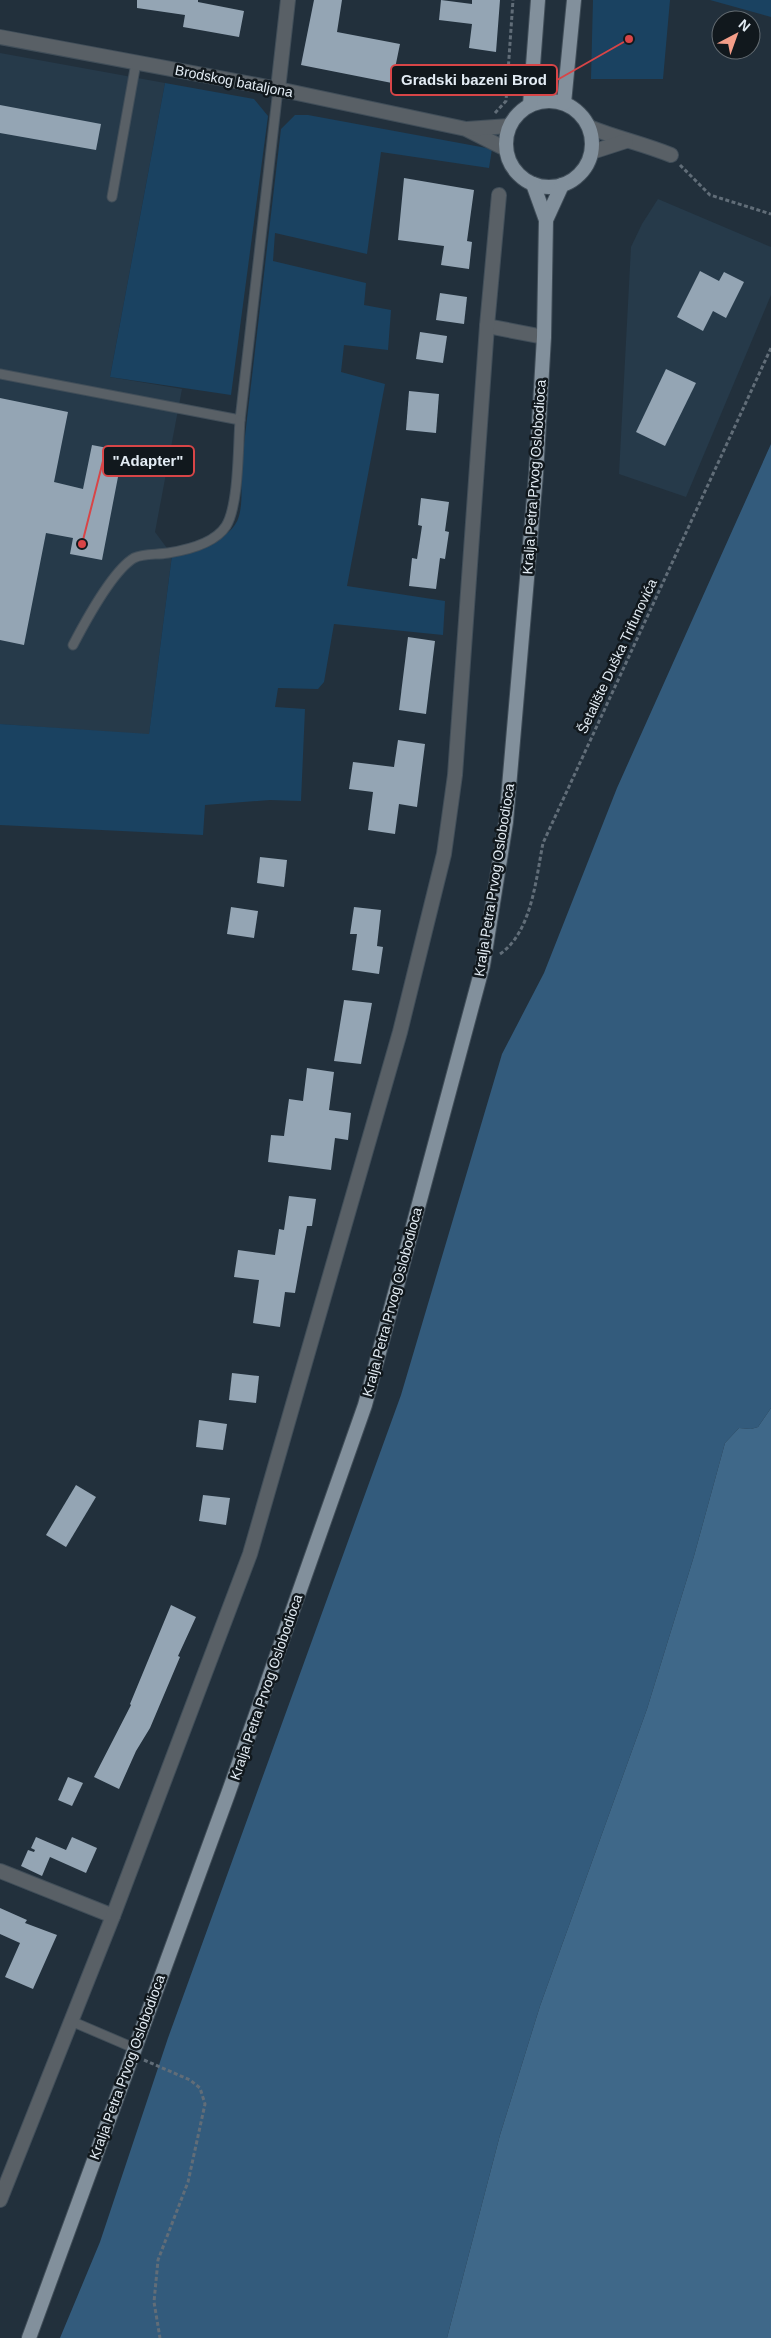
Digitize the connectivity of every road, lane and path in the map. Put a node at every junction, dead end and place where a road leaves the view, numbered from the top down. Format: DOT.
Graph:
graph roads {
  1 [pos="288,0"];
  2 [pos="513,0"];
  3 [pos="538,0"];
  4 [pos="574,0"];
  5 [pos="0,37"];
  6 [pos="136,63"];
  7 [pos="278,89"];
  8 [pos="564,103"];
  9 [pos="530,105"];
  10 [pos="491,118"];
  11 [pos="509,126"];
  12 [pos="589,127"];
  13 [pos="466,129"];
  14 [pos="626,141"];
  15 [pos="506,148"];
  16 [pos="592,152"];
  17 [pos="671,155"];
  18 [pos="533,184"];
  19 [pos="562,186"];
  20 [pos="499,195"];
  21 [pos="112,197"];
  22 [pos="771,214"];
  23 [pos="546,220"];
  24 [pos="487,326"];
  25 [pos="544,337"];
  26 [pos="771,348"];
  27 [pos="0,374"];
  28 [pos="240,420"];
  29 [pos="73,646"];
  30 [pos="483,965"];
  31 [pos="0,1871"];
  32 [pos="112,1916"];
  33 [pos="71,2021"];
  34 [pos="133,2051"];
  35 [pos="0,2200"];
  36 [pos="30,2338"];
  37 [pos="160,2338"];
  1 -- 7 [label="street"];
  2 -- 10 [label="path"];
  3 -- 9 [label="main road"];
  4 -- 8 [label="main road"];
  5 -- 6 [label="street, Brodskog bataljona"];
  6 -- 7 [label="street, Brodskog bataljona"];
  6 -- 21 [label="lane"];
  7 -- 13 [label="street, Brodskog bataljona"];
  7 -- 28 [label="lane"];
  8 -- 9 [label="main road"];
  8 -- 12 [label="main road"];
  9 -- 11 [label="main road"];
  11 -- 13 [label="street, Brodskog bataljona"];
  11 -- 15 [label="main road"];
  12 -- 14 [label="street"];
  12 -- 16 [label="main road"];
  13 -- 15 [label="street, Brodskog bataljona"];
  14 -- 16 [label="street"];
  14 -- 17 [label="street"];
  15 -- 18 [label="main road"];
  16 -- 19 [label="main road"];
  17 -- 22 [label="path"];
  18 -- 19 [label="main road"];
  18 -- 23 [label="main road, Kralja Petra Prvog Oslobodioca"];
  19 -- 23 [label="main road, Kralja Petra Prvog Oslobodioca"];
  20 -- 24 [label="street"];
  23 -- 25 [label="main road, Kralja Petra Prvog Oslobodioca"];
  24 -- 25 [label="street"];
  24 -- 32 [label="street"];
  25 -- 30 [label="main road, Kralja Petra Prvog Oslobodioca"];
  26 -- 30 [label="path, Šetalište Duška Trifunovića"];
  27 -- 28 [label="lane"];
  28 -- 29 [label="lane"];
  30 -- 34 [label="main road, Kralja Petra Prvog Oslobodioca"];
  31 -- 32 [label="street"];
  32 -- 33 [label="street"];
  33 -- 34 [label="lane"];
  33 -- 35 [label="street"];
  34 -- 36 [label="main road, Kralja Petra Prvog Oslobodioca"];
  34 -- 37 [label="path"];
}
